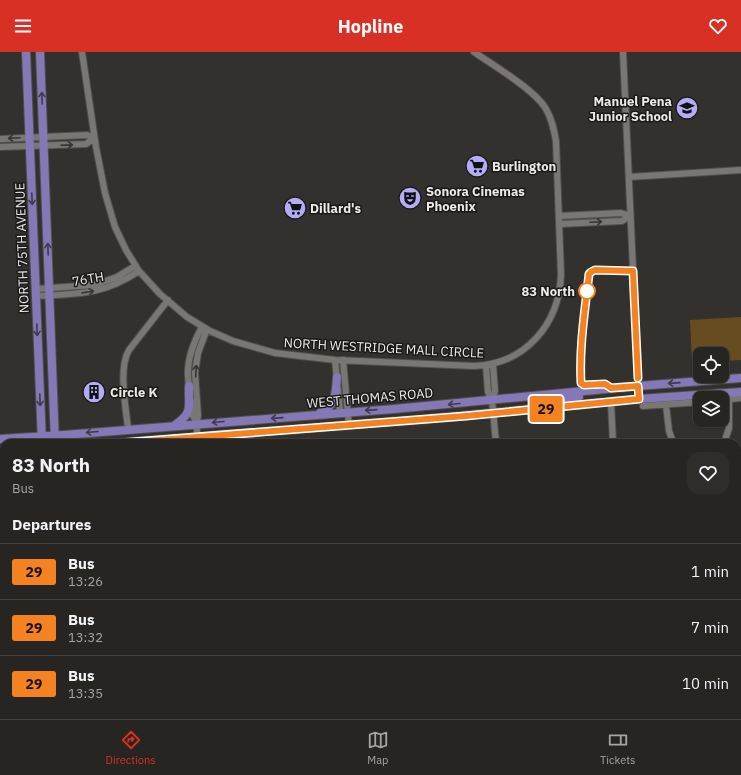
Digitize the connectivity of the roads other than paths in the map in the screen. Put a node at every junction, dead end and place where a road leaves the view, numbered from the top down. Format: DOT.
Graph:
graph roads {
  1 [pos="26,52"];
  2 [pos="40,52"];
  3 [pos="82,52"];
  4 [pos="474,52"];
  5 [pos="623,52"];
  6 [pos="0,139"];
  7 [pos="43,141"];
  8 [pos="95,141"];
  9 [pos="30,142"];
  10 [pos="0,147"];
  11 [pos="741,170"];
  12 [pos="629,177"];
  13 [pos="630,216"];
  14 [pos="559,220"];
  15 [pos="135,266"];
  16 [pos="139,271"];
  17 [pos="36,292"];
  18 [pos="49,292"];
  19 [pos="168,300"];
  20 [pos="205,328"];
  21 [pos="335,360"];
  22 [pos="343,360"];
  23 [pos="490,365"];
  24 [pos="337,377"];
  25 [pos="741,378"];
  26 [pos="189,386"];
  27 [pos="638,386"];
  28 [pos="600,390"];
  29 [pos="741,392"];
  30 [pos="741,398"];
  31 [pos="492,400"];
  32 [pos="729,400"];
  33 [pos="610,402"];
  34 [pos="693,402"];
  35 [pos="641,403"];
  36 [pos="666,404"];
  37 [pos="554,408"];
  38 [pos="344,412"];
  39 [pos="316,414"];
  40 [pos="493,414"];
  41 [pos="196,424"];
  42 [pos="174,426"];
  43 [pos="346,426"];
  44 [pos="729,427"];
  45 [pos="128,430"];
  46 [pos="197,437"];
  47 [pos="726,437"];
  48 [pos="0,438"];
  49 [pos="21,439"];
  50 [pos="42,439"];
  51 [pos="55,439"];
  52 [pos="171,439"];
  53 [pos="496,439"];
  54 [pos="613,439"];
  55 [pos="672,439"];
  1 -- 9 [label="main road, NORTH 75TH AVENUE"];
  7 -- 2 [label="main road, NORTH 75TH AVENUE, one-way"];
  3 -- 8 [label="street, NORTH WESTRIDGE MALL CIRCLE"];
  4 -- 14 [label="street, NORTH WESTRIDGE MALL CIRCLE"];
  5 -- 12 [label="street"];
  9 -- 6 [label="street, one-way"];
  7 -- 8 [label="street"];
  7 -- 9 [label="street"];
  18 -- 7 [label="main road, NORTH 75TH AVENUE, one-way"];
  8 -- 15 [label="street, NORTH WESTRIDGE MALL CIRCLE"];
  9 -- 10 [label="street"];
  9 -- 17 [label="main road, NORTH 75TH AVENUE, one-way"];
  11 -- 12 [label="street"];
  12 -- 13 [label="street"];
  13 -- 14 [label="street"];
  13 -- 27 [label="street"];
  14 -- 23 [label="street, NORTH WESTRIDGE MALL CIRCLE"];
  15 -- 16 [label="street, NORTH WESTRIDGE MALL CIRCLE"];
  15 -- 18 [label="street, 76TH"];
  18 -- 16 [label="street, 76TH, one-way"];
  16 -- 19 [label="street, NORTH WESTRIDGE MALL CIRCLE"];
  17 -- 18 [label="street, 76TH"];
  17 -- 50 [label="main road, NORTH 75TH AVENUE, one-way"];
  18 -- 51 [label="main road, NORTH 75TH AVENUE"];
  19 -- 20 [label="street, NORTH WESTRIDGE MALL CIRCLE"];
  19 -- 45 [label="street"];
  20 -- 21 [label="street, NORTH WESTRIDGE MALL CIRCLE"];
  20 -- 26 [label="street"];
  41 -- 20 [label="street, one-way"];
  21 -- 22 [label="street, NORTH WESTRIDGE MALL CIRCLE"];
  21 -- 24 [label="street"];
  22 -- 23 [label="street, NORTH WESTRIDGE MALL CIRCLE"];
  22 -- 38 [label="street"];
  23 -- 31 [label="street"];
  24 -- 38 [label="street"];
  24 -- 39 [label="main road"];
  25 -- 27 [label="main road, WEST THOMAS ROAD, one-way"];
  26 -- 41 [label="street"];
  26 -- 42 [label="main road"];
  27 -- 28 [label="main road, WEST THOMAS ROAD"];
  27 -- 35 [label="street"];
  28 -- 31 [label="main road, WEST THOMAS ROAD"];
  28 -- 37 [label="main road"];
  29 -- 35 [label="main road, WEST THOMAS ROAD"];
  30 -- 32 [label="street"];
  31 -- 38 [label="main road, WEST THOMAS ROAD, one-way"];
  31 -- 40 [label="street"];
  33 -- 35 [label="main road, WEST THOMAS ROAD"];
  33 -- 37 [label="main road, WEST THOMAS ROAD"];
  33 -- 54 [label="street"];
  34 -- 36 [label="street, WEST THOMAS ROAD"];
  35 -- 36 [label="street, WEST THOMAS ROAD"];
  36 -- 55 [label="street"];
  37 -- 40 [label="main road, WEST THOMAS ROAD"];
  38 -- 39 [label="main road, WEST THOMAS ROAD"];
  38 -- 43 [label="main road"];
  39 -- 41 [label="main road, WEST THOMAS ROAD, one-way"];
  40 -- 43 [label="main road, WEST THOMAS ROAD"];
  40 -- 53 [label="street"];
  41 -- 42 [label="main road, WEST THOMAS ROAD"];
  41 -- 46 [label="street"];
  42 -- 45 [label="main road, WEST THOMAS ROAD"];
  43 -- 46 [label="main road, WEST THOMAS ROAD"];
  44 -- 47 [label="street"];
  45 -- 51 [label="main road, WEST THOMAS ROAD, one-way"];
  46 -- 52 [label="main road, WEST THOMAS ROAD"];
  48 -- 49 [label="main road, WEST THOMAS ROAD"];
}
